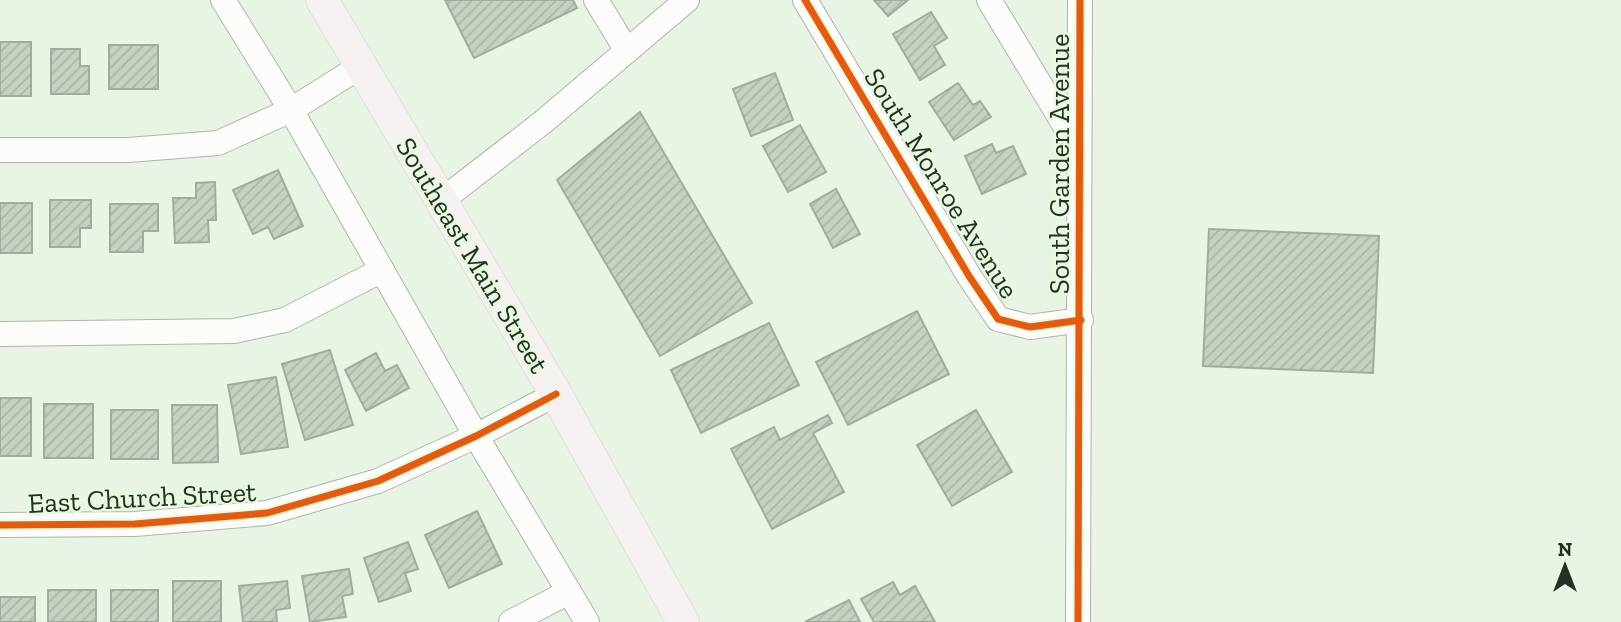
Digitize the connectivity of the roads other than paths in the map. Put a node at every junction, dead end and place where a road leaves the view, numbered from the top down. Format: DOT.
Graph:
graph roads {
  1 [pos="223,0"];
  2 [pos="322,0"];
  3 [pos="596,0"];
  4 [pos="687,0"];
  5 [pos="805,0"];
  6 [pos="989,0"];
  7 [pos="1080,0"];
  8 [pos="626,51"];
  9 [pos="361,66"];
  10 [pos="291,110"];
  11 [pos="0,150"];
  12 [pos="1080,151"];
  13 [pos="441,201"];
  14 [pos="382,270"];
  15 [pos="1081,320"];
  16 [pos="0,334"];
  17 [pos="556,394"];
  18 [pos="476,436"];
  19 [pos="0,525"];
  20 [pos="569,592"];
  21 [pos="511,622"];
  22 [pos="587,622"];
  23 [pos="683,622"];
  24 [pos="1079,622"];
  1 -- 10 [label="street"];
  2 -- 9 [label="main road, Southeast Main Street"];
  3 -- 8 [label="street"];
  4 -- 8 [label="street"];
  5 -- 15 [label="street, South Monroe Avenue"];
  6 -- 12 [label="street"];
  7 -- 12 [label="street, South Garden Avenue"];
  8 -- 13 [label="street"];
  9 -- 10 [label="street"];
  9 -- 13 [label="main road, Southeast Main Street"];
  10 -- 11 [label="street"];
  10 -- 14 [label="street"];
  12 -- 15 [label="street, South Garden Avenue"];
  13 -- 17 [label="main road, Southeast Main Street"];
  14 -- 16 [label="street"];
  14 -- 18 [label="street"];
  15 -- 24 [label="street, South Garden Avenue"];
  17 -- 18 [label="street, East Church Street"];
  17 -- 23 [label="main road, Southeast Main Street"];
  18 -- 19 [label="street, East Church Street"];
  18 -- 20 [label="street"];
  20 -- 21 [label="street"];
  20 -- 22 [label="street"];
}
